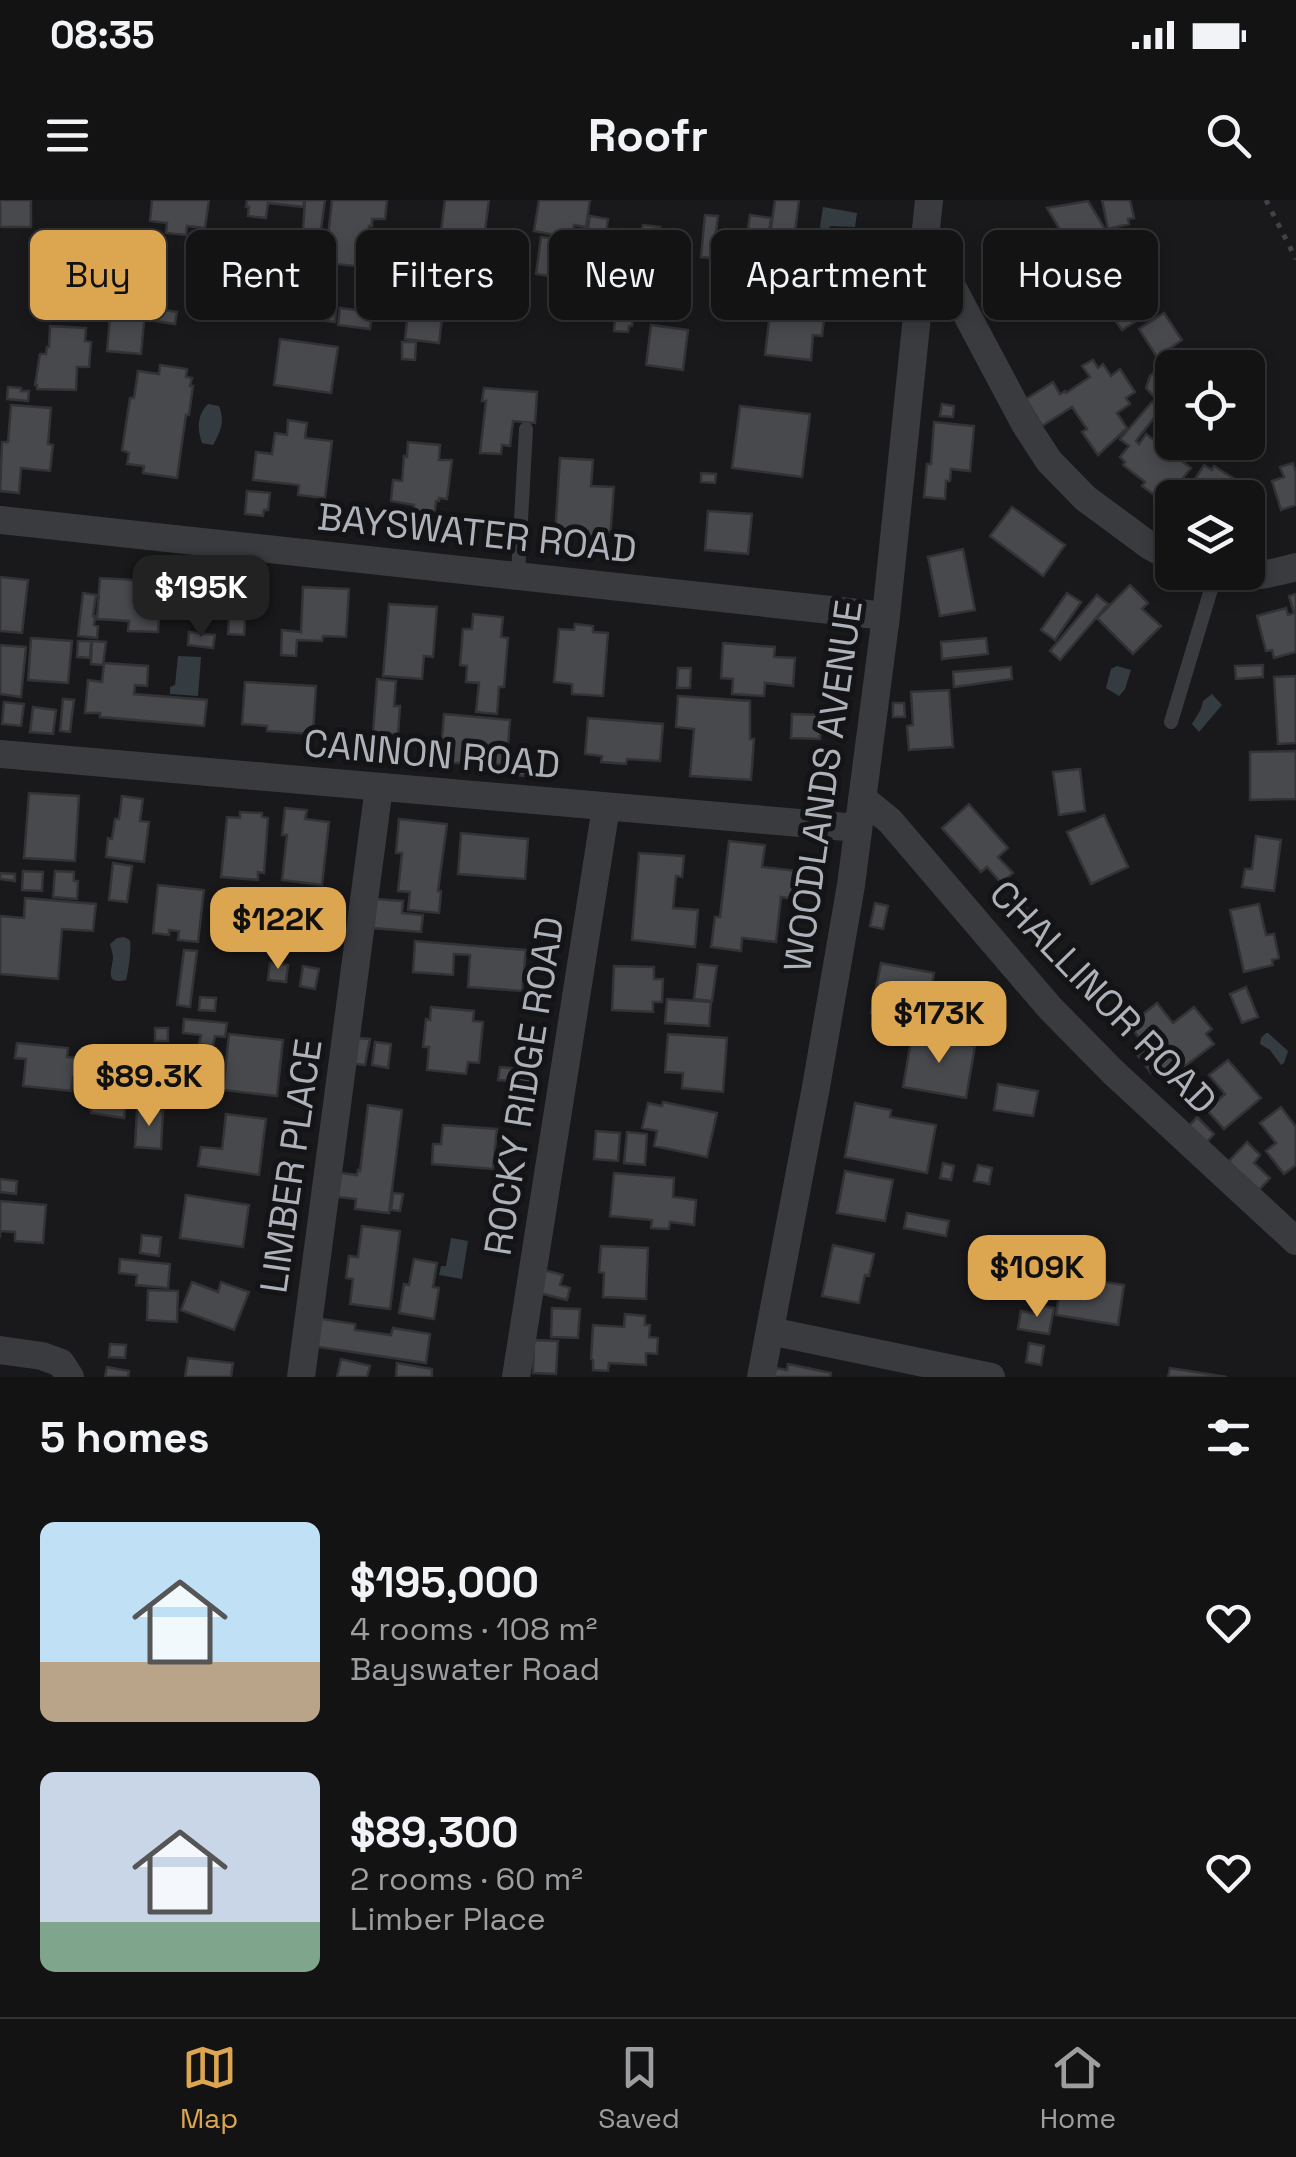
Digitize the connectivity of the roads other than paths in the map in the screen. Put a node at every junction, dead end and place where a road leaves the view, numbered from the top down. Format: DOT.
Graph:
graph roads {
  1 [pos="929,200"];
  2 [pos="926,230"];
  3 [pos="963,307"];
  4 [pos="916,320"];
  5 [pos="526,428"];
  6 [pos="0,520"];
  7 [pos="1155,549"];
  8 [pos="1296,567"];
  9 [pos="1265,574"];
  10 [pos="518,575"];
  11 [pos="1207,590"];
  12 [pos="886,616"];
  13 [pos="1172,722"];
  14 [pos="0,754"];
  15 [pos="379,787"];
  16 [pos="862,798"];
  17 [pos="606,808"];
  18 [pos="858,828"];
  19 [pos="1295,1246"];
  20 [pos="770,1330"];
  21 [pos="0,1350"];
  22 [pos="70,1377"];
  23 [pos="300,1377"];
  24 [pos="516,1377"];
  25 [pos="761,1377"];
  26 [pos="991,1377"];
  1 -- 2 [label="street, WOODLANDS AVENUE"];
  3 -- 7 [label="street"];
  4 -- 12 [label="street, WOODLANDS AVENUE"];
  5 -- 10 [label="lane"];
  6 -- 10 [label="street, BAYSWATER ROAD"];
  8 -- 9 [label="street"];
  10 -- 12 [label="street, BAYSWATER ROAD"];
  11 -- 13 [label="lane"];
  12 -- 16 [label="street, WOODLANDS AVENUE"];
  14 -- 15 [label="street, CANNON ROAD"];
  15 -- 17 [label="street, CANNON ROAD"];
  15 -- 23 [label="street, LIMBER PLACE"];
  16 -- 18 [label="street, WOODLANDS AVENUE"];
  16 -- 19 [label="street, CHALLINOR ROAD"];
  17 -- 18 [label="street, CANNON ROAD"];
  17 -- 24 [label="street, ROCKY RIDGE ROAD"];
  18 -- 20 [label="street, WOODLANDS AVENUE"];
  20 -- 25 [label="street, WOODLANDS AVENUE"];
  20 -- 26 [label="street"];
  21 -- 22 [label="street"];
}
